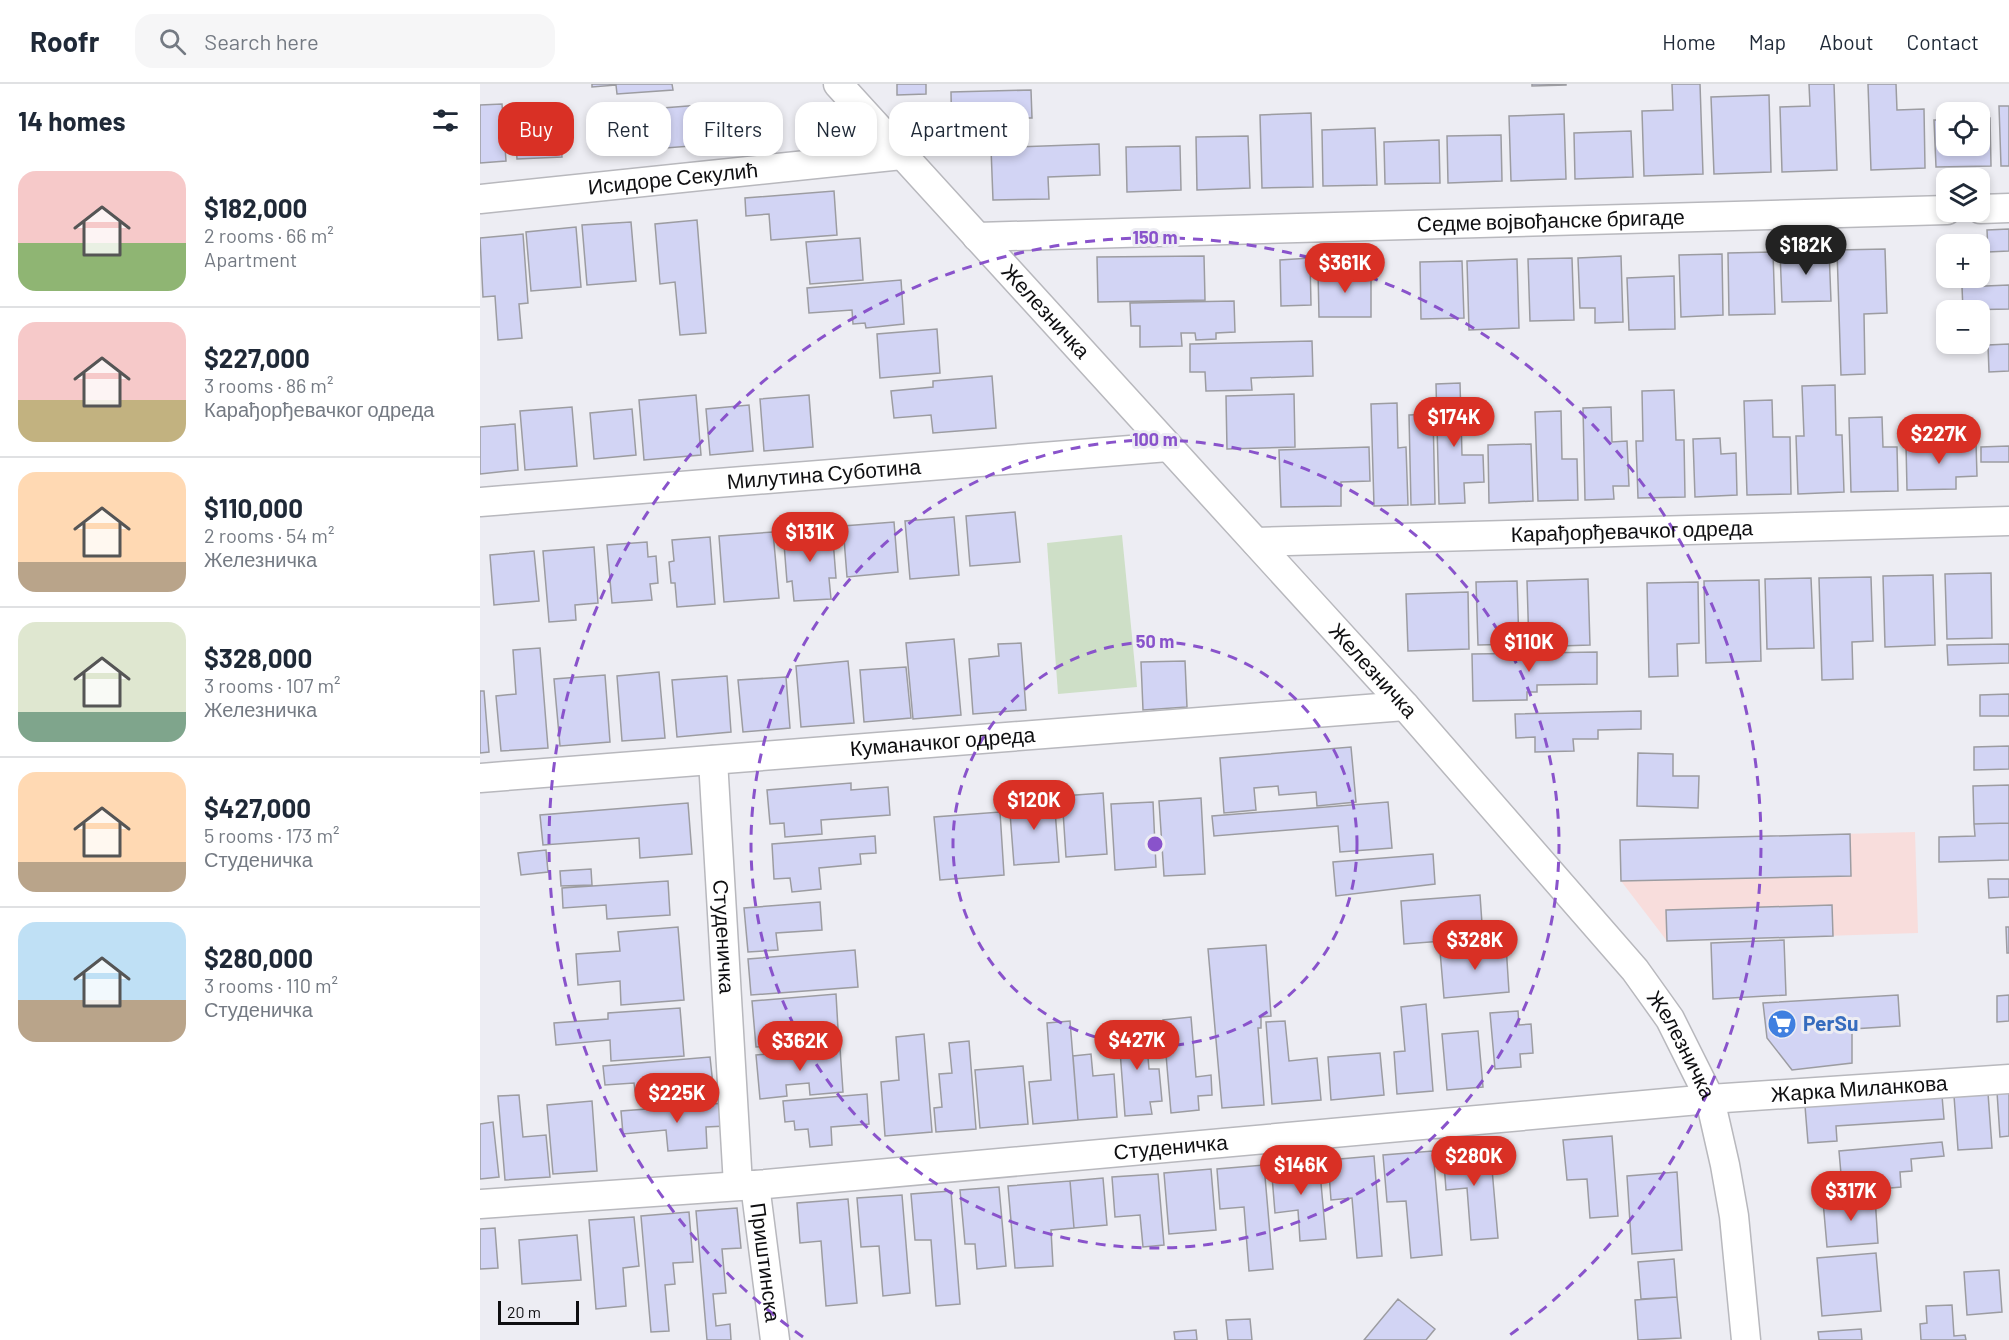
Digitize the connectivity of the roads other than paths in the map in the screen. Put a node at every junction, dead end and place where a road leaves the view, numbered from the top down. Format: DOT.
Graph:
graph roads {
  1 [pos="838,84"];
  2 [pos="889,141"];
  3 [pos="892,156"];
  4 [pos="903,156"];
  5 [pos="480,199"];
  6 [pos="2009,208"];
  7 [pos="1990,209"];
  8 [pos="1936,210"];
  9 [pos="976,237"];
  10 [pos="1168,447"];
  11 [pos="480,502"];
  12 [pos="2009,520"];
  13 [pos="1256,542"];
  14 [pos="1405,706"];
  15 [pos="713,760"];
  16 [pos="480,778"];
  17 [pos="2009,1079"];
  18 [pos="1710,1099"];
  19 [pos="747,1185"];
  20 [pos="480,1204"];
  21 [pos="775,1340"];
  22 [pos="1746,1340"];
  1 -- 2 [label="street, Железничка"];
  3 -- 5 [label="street, Исидоре Секулић"];
  4 -- 9 [label="street, Железничка"];
  6 -- 7 [label="street"];
  8 -- 9 [label="street, Седме војвођанске бригаде"];
  9 -- 10 [label="street, Железничка"];
  10 -- 11 [label="street, Милутина Суботина"];
  10 -- 13 [label="street, Железничка"];
  12 -- 13 [label="street, Карађорђевачког одреда"];
  13 -- 14 [label="street, Железничка"];
  14 -- 15 [label="street, Куманачког одреда"];
  14 -- 18 [label="street, Железничка"];
  15 -- 16 [label="street, Куманачког одреда"];
  15 -- 19 [label="street, Студеничка"];
  17 -- 18 [label="street, Жарка Миланкова"];
  18 -- 19 [label="street, Студеничка"];
  18 -- 22 [label="street, Железничка"];
  19 -- 20 [label="street, Студеничка"];
  19 -- 21 [label="street, Приштинска"];
}
